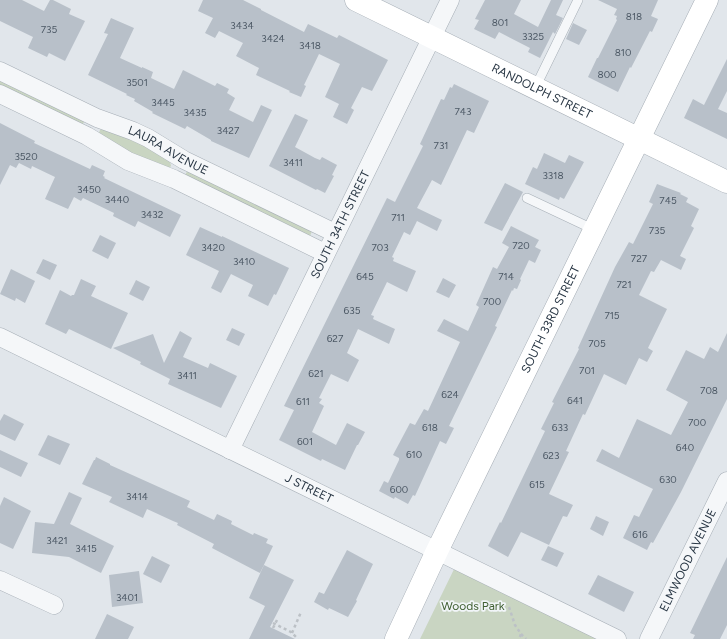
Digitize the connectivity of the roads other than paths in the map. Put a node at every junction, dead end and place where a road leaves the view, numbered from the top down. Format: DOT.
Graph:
graph roads {
  1 [pos="356,0"];
  2 [pos="450,0"];
  3 [pos="578,0"];
  4 [pos="707,0"];
  5 [pos="432,37"];
  6 [pos="0,71"];
  7 [pos="535,88"];
  8 [pos="0,94"];
  9 [pos="96,118"];
  10 [pos="87,136"];
  11 [pos="639,138"];
  12 [pos="184,160"];
  13 [pos="174,179"];
  14 [pos="727,182"];
  15 [pos="526,198"];
  16 [pos="595,230"];
  17 [pos="335,234"];
  18 [pos="325,253"];
  19 [pos="0,337"];
  20 [pos="230,450"];
  21 [pos="727,481"];
  22 [pos="437,551"];
  23 [pos="0,580"];
  24 [pos="54,605"];
  25 [pos="396,639"];
  26 [pos="617,639"];
  27 [pos="649,639"];
  1 -- 5 [label="main road, RANDOLPH STREET"];
  2 -- 5 [label="street, SOUTH 34TH STREET"];
  3 -- 7 [label="lane"];
  4 -- 11 [label="main road, SOUTH 33RD STREET"];
  5 -- 7 [label="main road, RANDOLPH STREET"];
  5 -- 17 [label="street, SOUTH 34TH STREET"];
  6 -- 9 [label="street, LAURA AVENUE"];
  7 -- 11 [label="main road, RANDOLPH STREET"];
  8 -- 10 [label="street, LAURA AVENUE"];
  9 -- 10 [label="street"];
  9 -- 12 [label="street, LAURA AVENUE"];
  10 -- 13 [label="street, LAURA AVENUE"];
  11 -- 14 [label="main road, RANDOLPH STREET"];
  11 -- 16 [label="main road, SOUTH 33RD STREET"];
  12 -- 13 [label="street"];
  12 -- 17 [label="street, LAURA AVENUE"];
  13 -- 18 [label="street, LAURA AVENUE"];
  15 -- 16 [label="lane"];
  16 -- 22 [label="main road, SOUTH 33RD STREET"];
  17 -- 18 [label="street, SOUTH 34TH STREET"];
  18 -- 20 [label="street, SOUTH 34TH STREET"];
  19 -- 20 [label="street, J STREET"];
  20 -- 22 [label="street, J STREET"];
  21 -- 27 [label="street, ELMWOOD AVENUE"];
  22 -- 25 [label="main road, SOUTH 33RD STREET"];
  22 -- 26 [label="street, J STREET"];
  23 -- 24 [label="street"];
}
